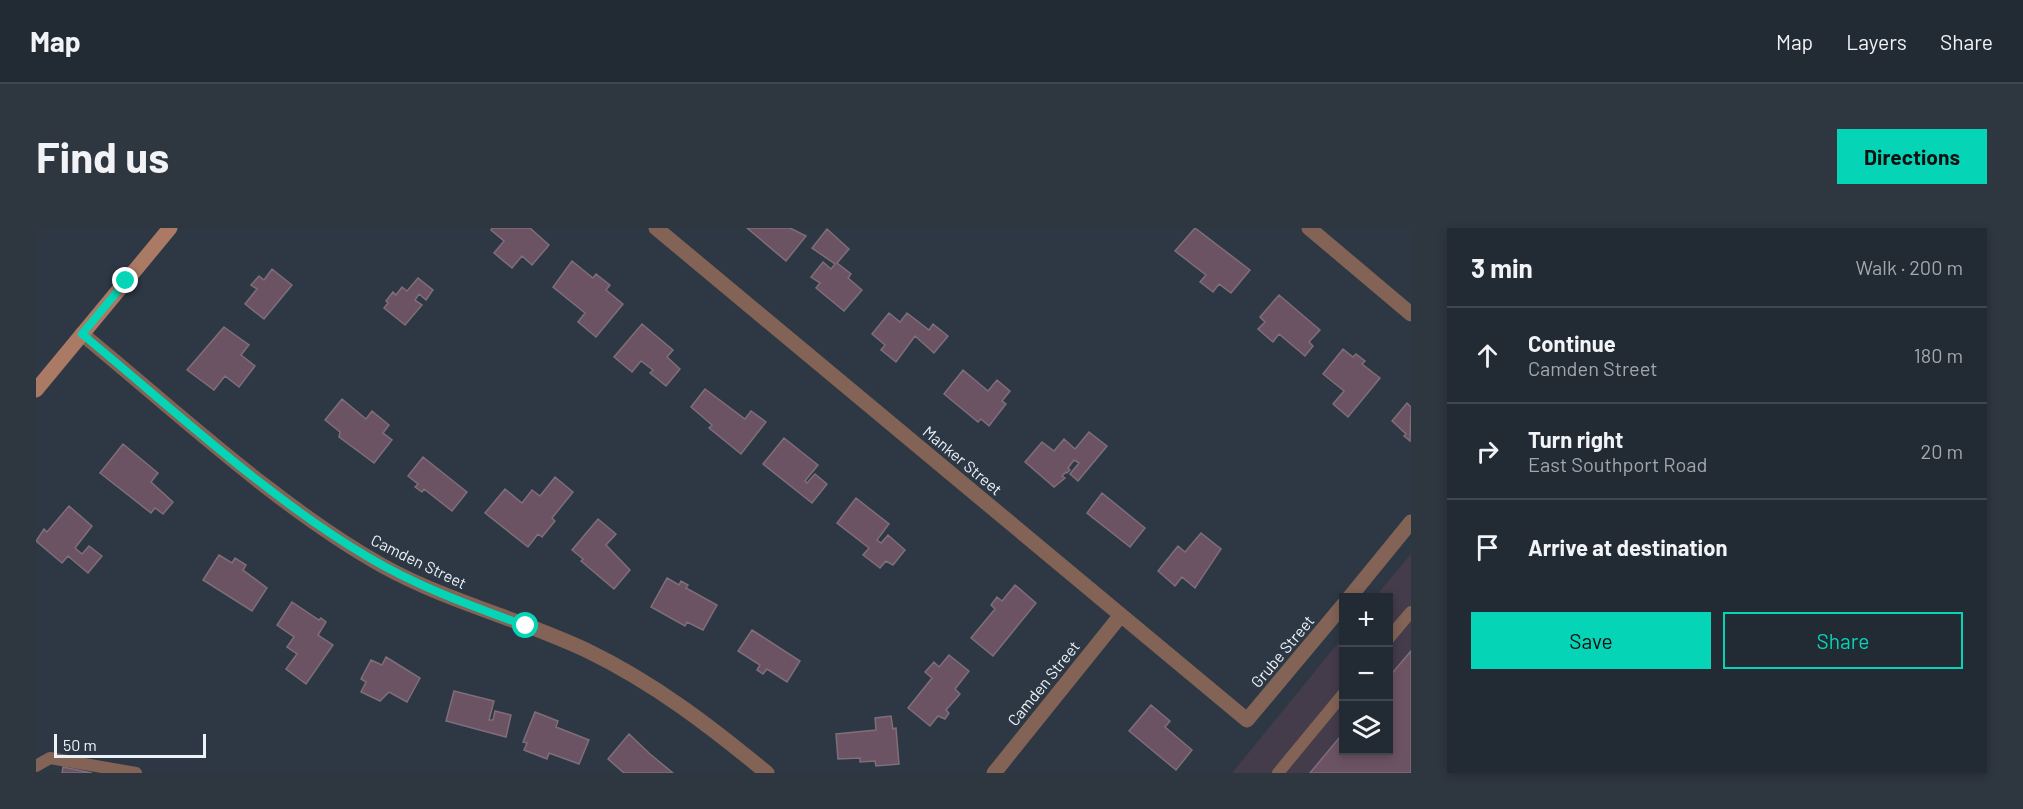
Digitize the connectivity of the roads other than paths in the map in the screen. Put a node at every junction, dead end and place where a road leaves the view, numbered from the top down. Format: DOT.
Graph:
graph roads {
  1 [pos="170,228"];
  2 [pos="656,228"];
  3 [pos="1309,228"];
  4 [pos="1411,314"];
  5 [pos="82,334"];
  6 [pos="36,390"];
  7 [pos="1411,522"];
  8 [pos="1352,593"];
  9 [pos="1339,610"];
  10 [pos="1411,612"];
  11 [pos="1121,615"];
  12 [pos="1393,634"];
  13 [pos="1339,699"];
  14 [pos="1247,720"];
  15 [pos="36,766"];
  16 [pos="136,773"];
  17 [pos="767,773"];
  18 [pos="994,773"];
  19 [pos="1278,773"];
  1 -- 5 [label="main road"];
  2 -- 11 [label="street, Manker Street"];
  3 -- 4 [label="street"];
  5 -- 6 [label="main road"];
  5 -- 17 [label="street, Camden Street"];
  7 -- 8 [label="street"];
  9 -- 14 [label="street, Grube Street"];
  10 -- 12 [label="lane"];
  11 -- 14 [label="street, Manker Street"];
  11 -- 18 [label="street, Camden Street"];
  13 -- 19 [label="lane"];
  15 -- 16 [label="lane"];
}
